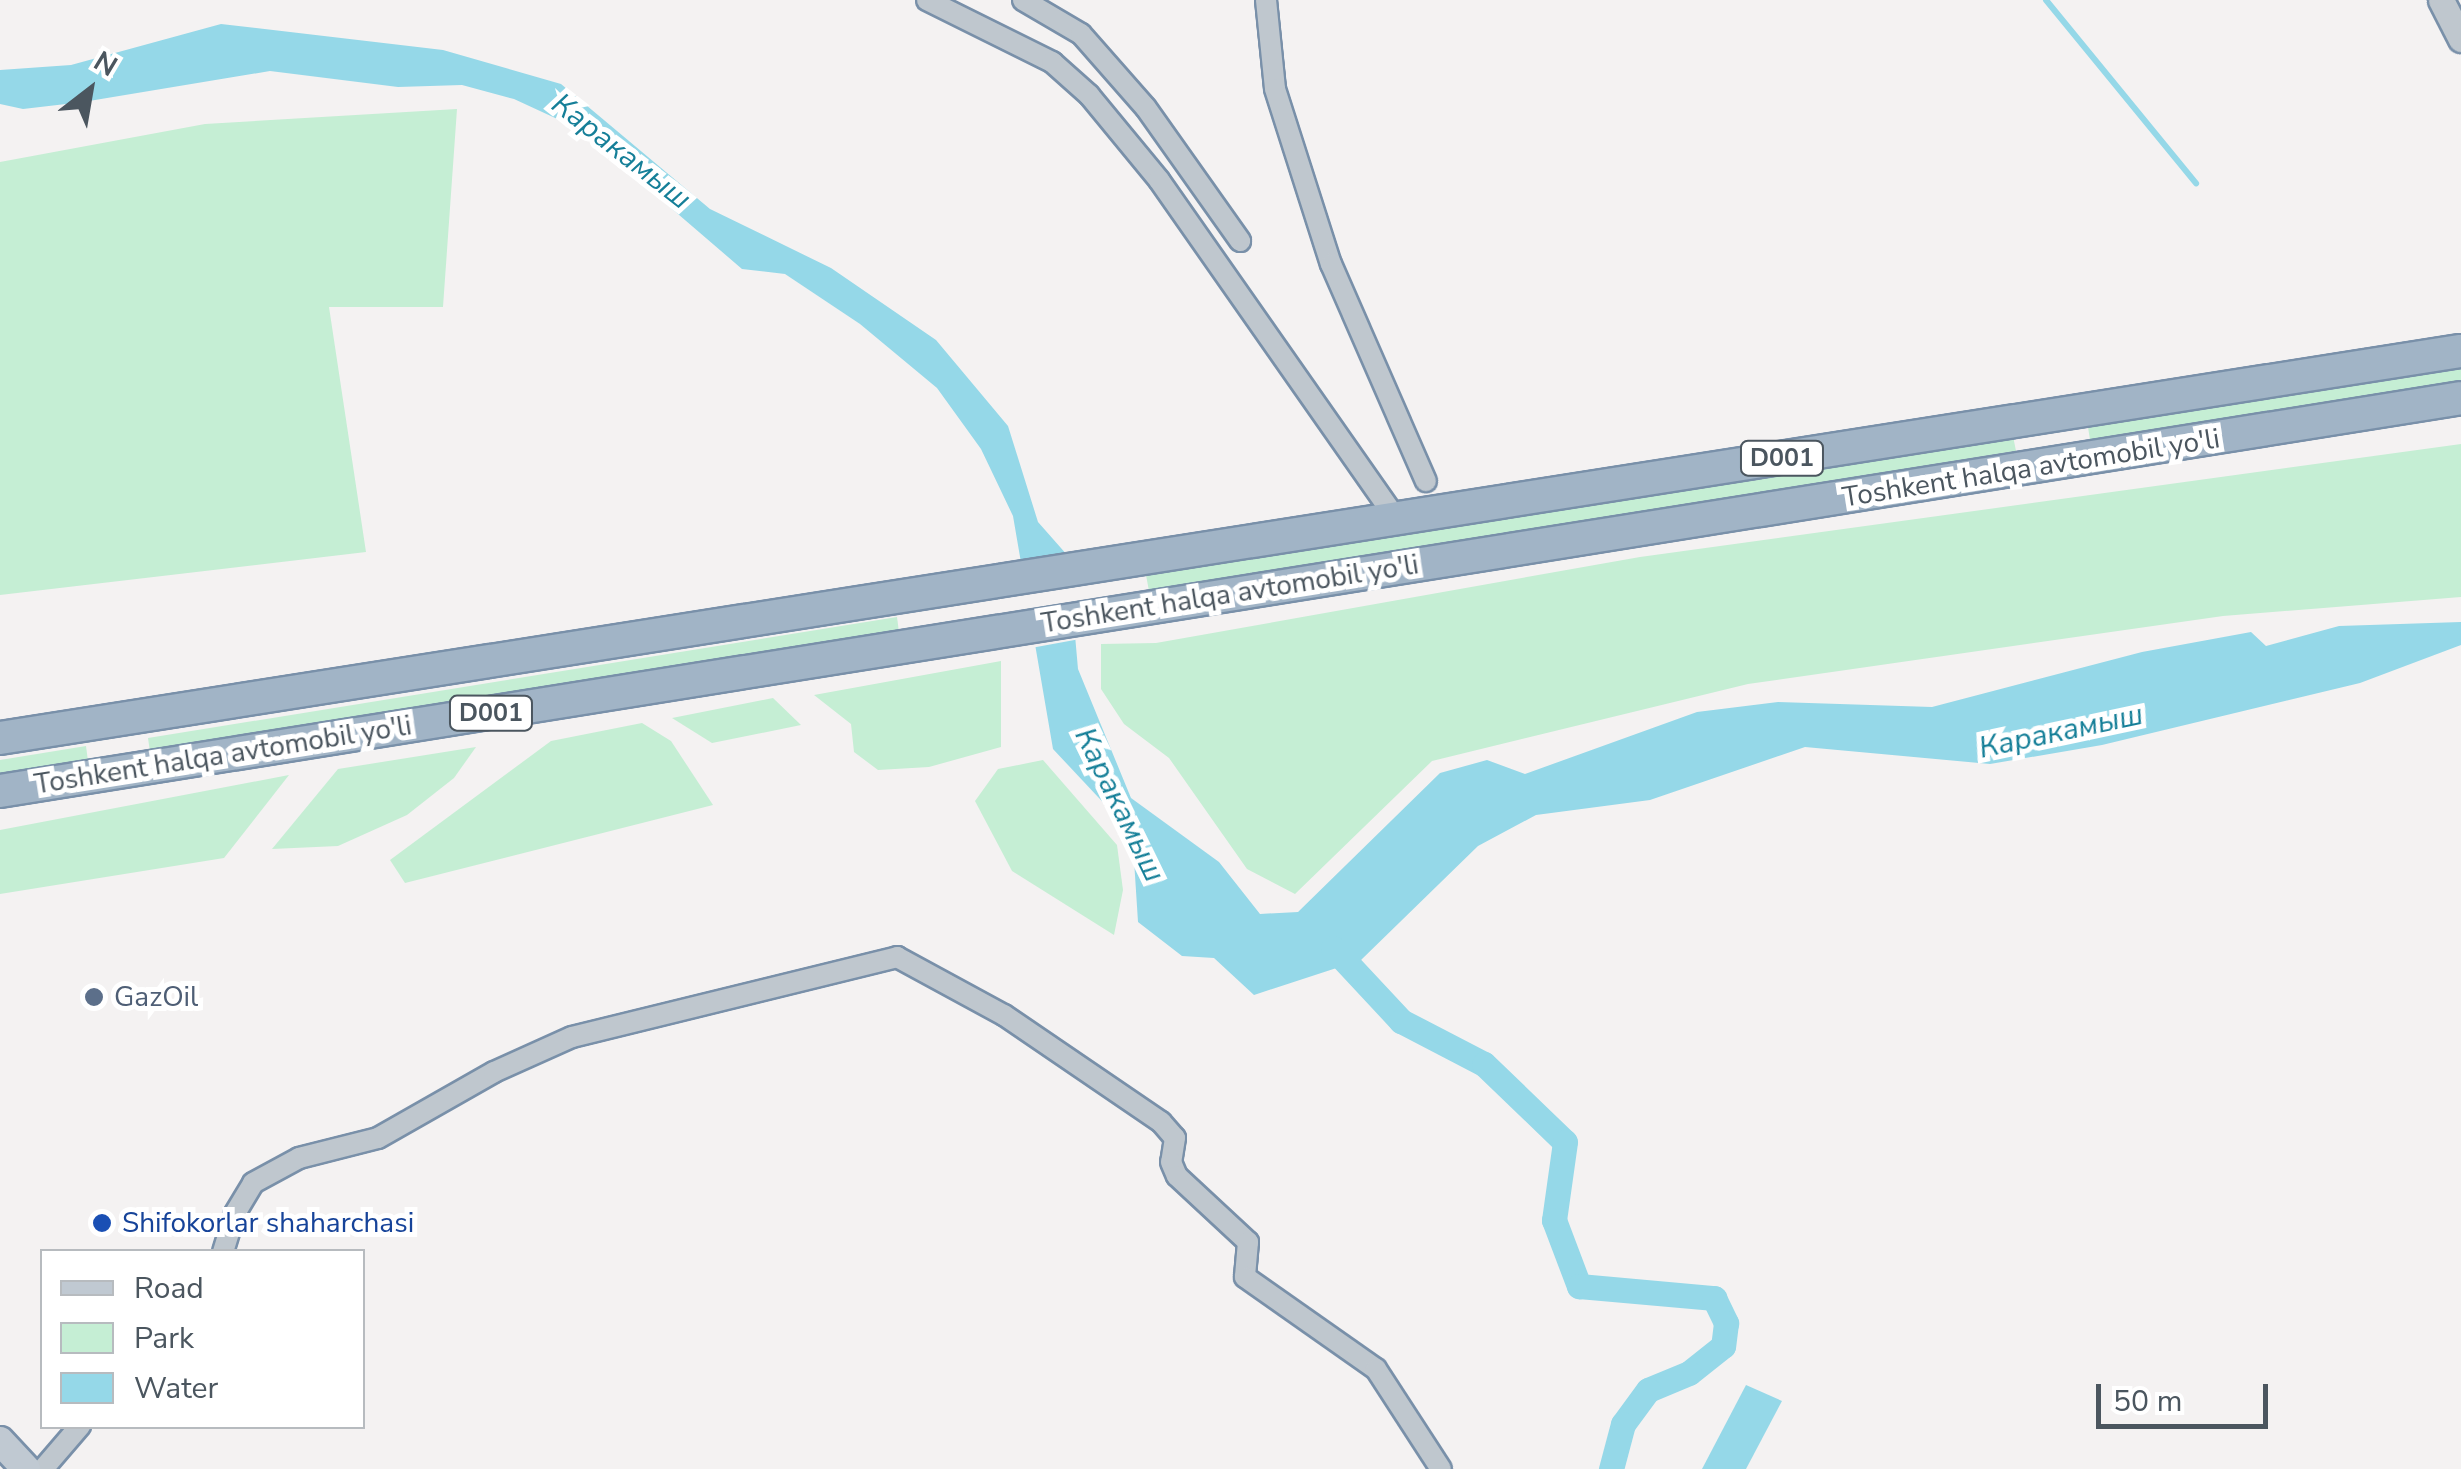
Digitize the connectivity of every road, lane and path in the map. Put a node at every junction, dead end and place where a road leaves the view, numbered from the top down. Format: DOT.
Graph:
graph roads {
  1 [pos="926,0"];
  2 [pos="1024,0"];
  3 [pos="1266,0"];
  4 [pos="2441,0"];
  5 [pos="2461,39"];
  6 [pos="1240,241"];
  7 [pos="2461,351"];
  8 [pos="2461,398"];
  9 [pos="2055,414"];
  10 [pos="2062,464"];
  11 [pos="1426,481"];
  12 [pos="1398,520"];
  13 [pos="108,720"];
  14 [pos="0,738"];
  15 [pos="116,773"];
  16 [pos="0,791"];
  17 [pos="224,1249"];
  18 [pos="75,1429"];
  19 [pos="18,1462"];
  20 [pos="1441,1469"];
  1 -- 12 [label="street"];
  2 -- 6 [label="street"];
  3 -- 11 [label="street"];
  4 -- 5 [label="street"];
  7 -- 9 [label="highway, Toshkent halqa avtomobil yo'li / D001"];
  8 -- 10 [label="highway, Toshkent halqa avtomobil yo'li / D001"];
  9 -- 10 [label="highway"];
  9 -- 12 [label="highway, Toshkent halqa avtomobil yo'li / D001"];
  10 -- 15 [label="highway, Toshkent halqa avtomobil yo'li / D001"];
  12 -- 13 [label="highway, Toshkent halqa avtomobil yo'li / D001"];
  13 -- 14 [label="highway, Toshkent halqa avtomobil yo'li / D001"];
  13 -- 15 [label="highway"];
  15 -- 16 [label="highway, Toshkent halqa avtomobil yo'li / D001"];
  17 -- 20 [label="street"];
  18 -- 19 [label="street"];
}
